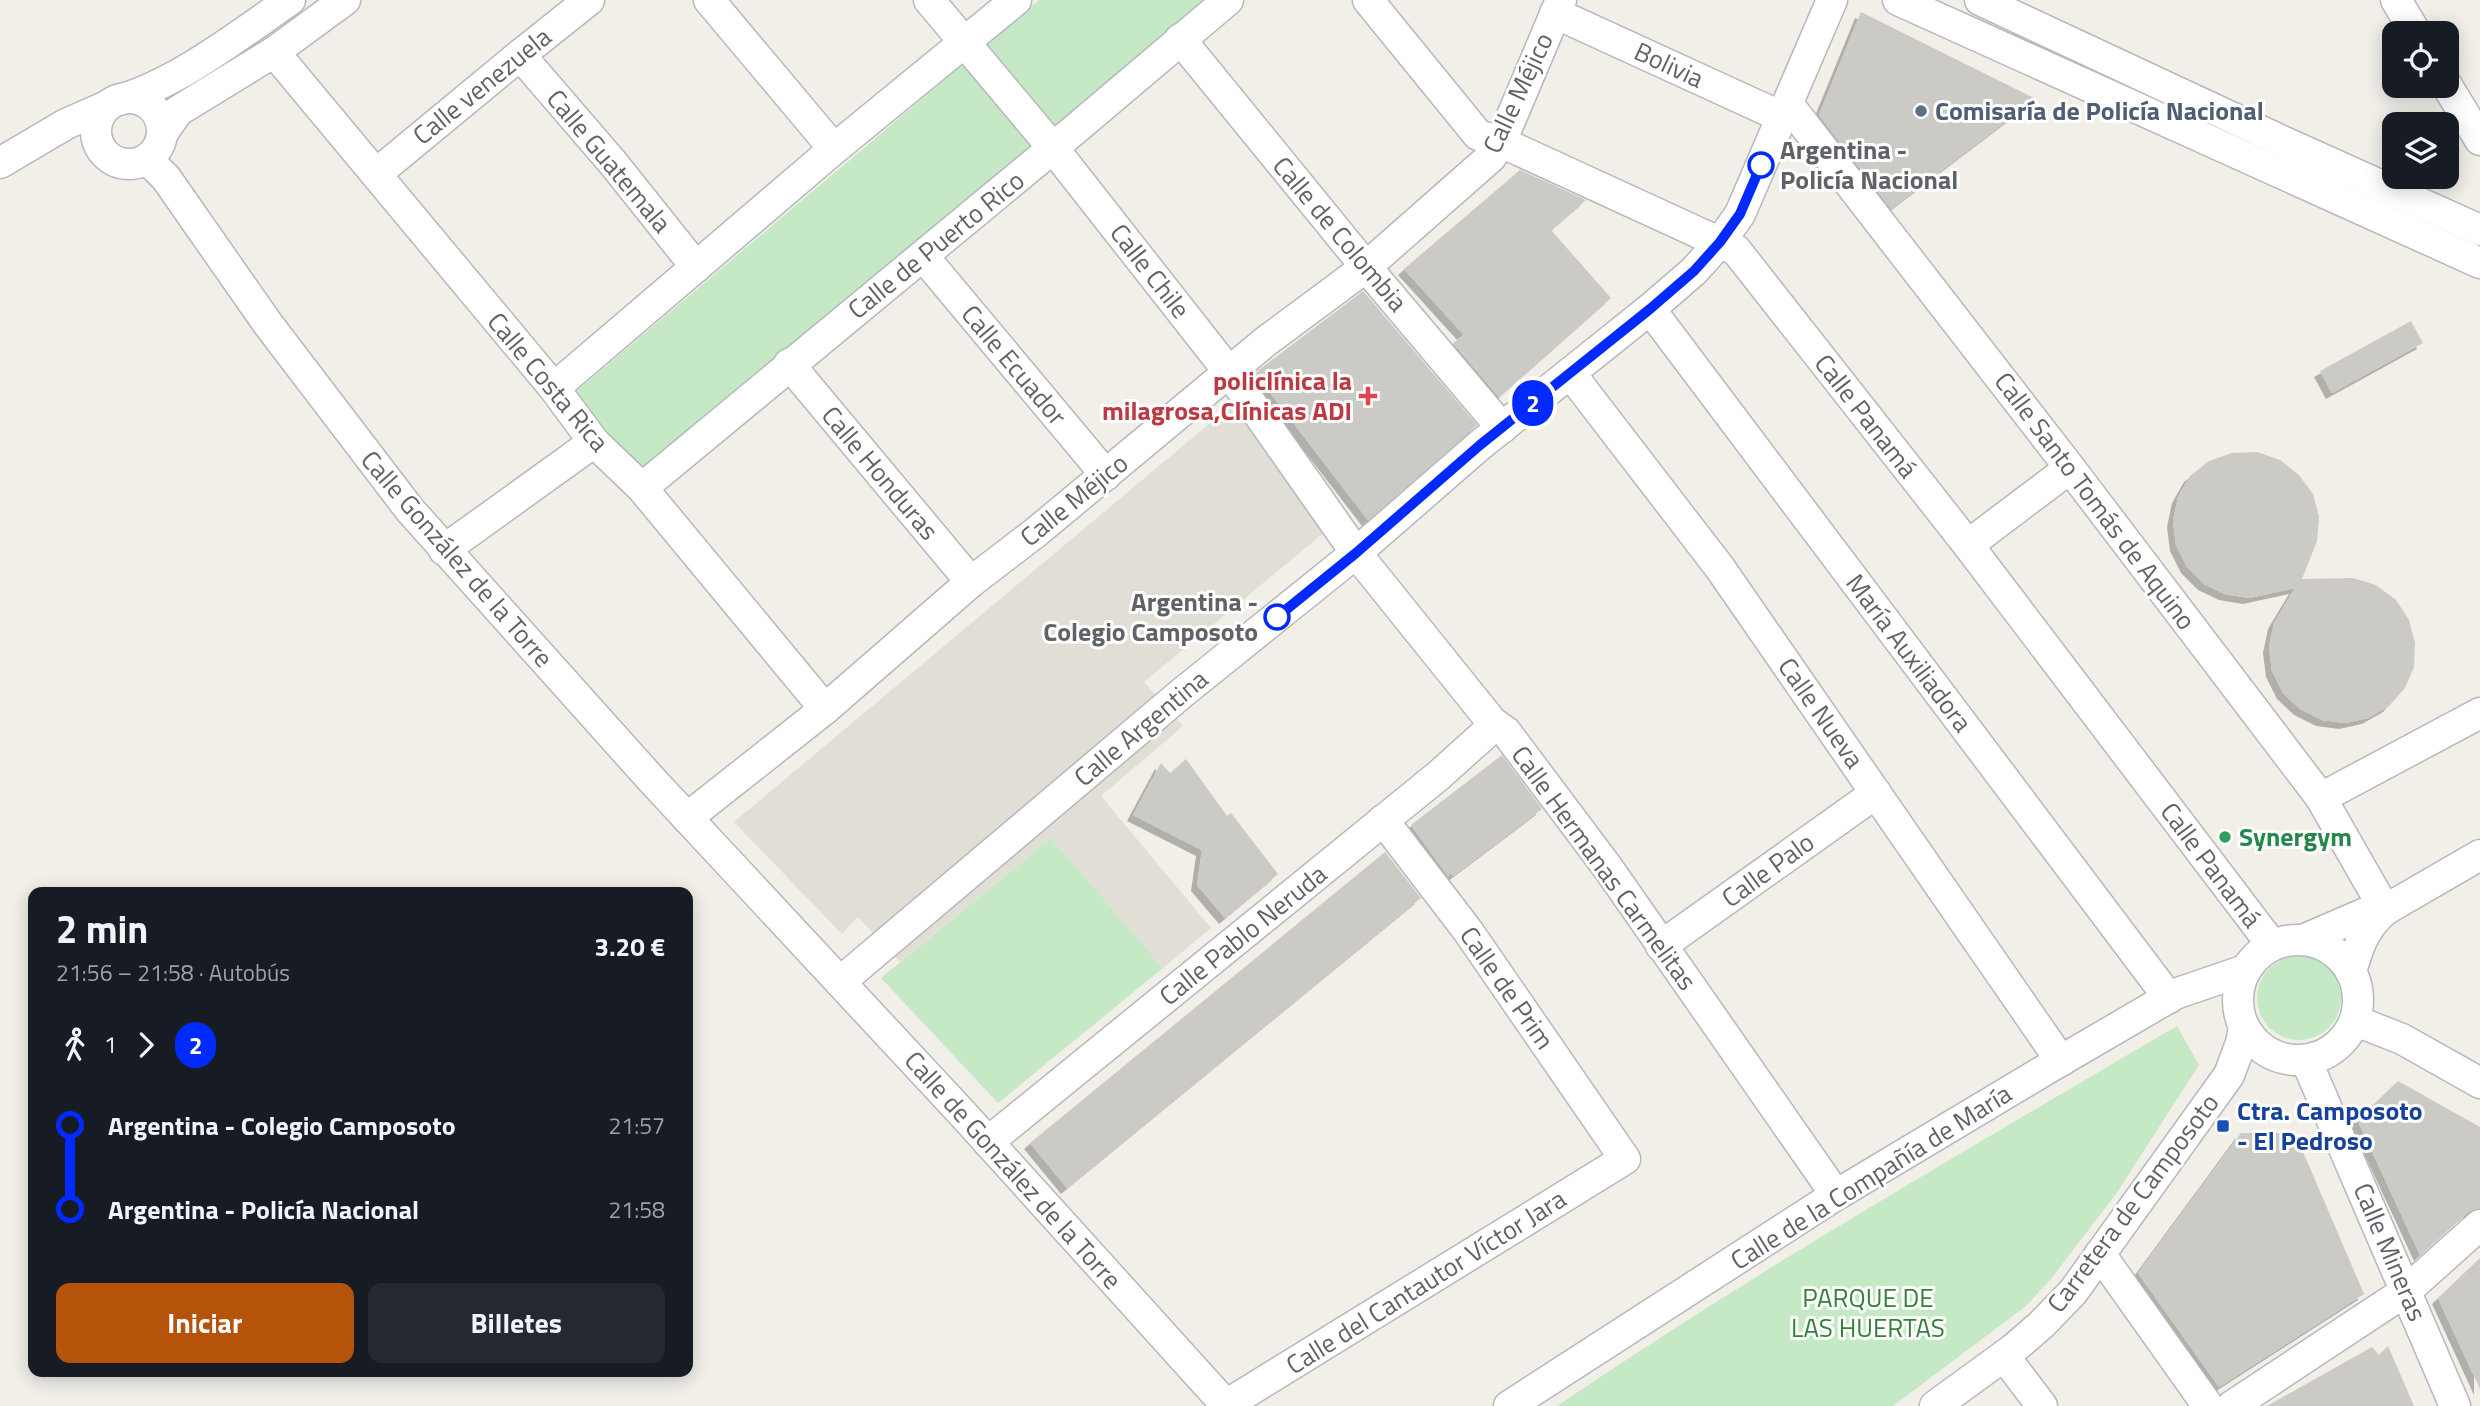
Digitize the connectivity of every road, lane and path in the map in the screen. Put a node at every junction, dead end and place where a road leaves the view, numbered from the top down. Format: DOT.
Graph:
graph roads {
  1 [pos="290,0"];
  2 [pos="345,0"];
  3 [pos="589,0"];
  4 [pos="709,0"];
  5 [pos="929,0"];
  6 [pos="1016,0"];
  7 [pos="1228,0"];
  8 [pos="1368,0"];
  9 [pos="1832,0"];
  10 [pos="1898,0"];
  11 [pos="1980,0"];
  12 [pos="2396,0"];
  13 [pos="1558,6"];
  14 [pos="2409,21"];
  15 [pos="1180,39"];
  16 [pos="964,44"];
  17 [pos="274,52"];
  18 [pos="520,55"];
  19 [pos="2454,98"];
  20 [pos="113,103"];
  21 [pos="1785,111"];
  22 [pos="2480,140"];
  23 [pos="1501,142"];
  24 [pos="154,146"];
  25 [pos="29,147"];
  26 [pos="1053,148"];
  27 [pos="834,149"];
  28 [pos="104,152"];
  29 [pos="0,163"];
  30 [pos="376,174"];
  31 [pos="2480,230"];
  32 [pos="1720,242"];
  33 [pos="923,256"];
  34 [pos="2480,263"];
  35 [pos="1366,267"];
  36 [pos="696,268"];
  37 [pos="1650,309"];
  38 [pos="789,364"];
  39 [pos="1229,372"];
  40 [pos="1570,373"];
  41 [pos="554,387"];
  42 [pos="1502,428"];
  43 [pos="594,442"];
  44 [pos="2070,468"];
  45 [pos="1105,474"];
  46 [pos="642,488"];
  47 [pos="1968,545"];
  48 [pos="444,550"];
  49 [pos="1356,553"];
  50 [pos="971,582"];
  51 [pos="825,709"];
  52 [pos="2480,713"];
  53 [pos="1492,722"];
  54 [pos="1876,793"];
  55 [pos="2321,798"];
  56 [pos="687,818"];
  57 [pos="1383,820"];
  58 [pos="2480,855"];
  59 [pos="2385,910"];
  60 [pos="797,936"];
  61 [pos="2303,940"];
  62 [pos="2272,945"];
  63 [pos="1661,946"];
  64 [pos="2245,970"];
  65 [pos="2351,972"];
  66 [pos="840,982"];
  67 [pos="2169,998"];
  68 [pos="2356,1021"];
  69 [pos="2244,1027"];
  70 [pos="2271,1054"];
  71 [pos="2306,1060"];
  72 [pos="2062,1061"];
  73 [pos="2474,1072"];
  74 [pos="2229,1075"];
  75 [pos="988,1142"];
  76 [pos="1625,1159"];
  77 [pos="1836,1195"];
  78 [pos="2480,1225"];
  79 [pos="2100,1254"];
  80 [pos="2406,1291"];
  81 [pos="2004,1356"];
  82 [pos="1227,1405"];
  83 [pos="1508,1406"];
  84 [pos="1935,1406"];
  85 [pos="2042,1406"];
  86 [pos="2208,1406"];
  87 [pos="2232,1406"];
  88 [pos="2455,1406"];
  1 -- 20 [label="street"];
  2 -- 17 [label="street"];
  3 -- 18 [label="street, Calle venezuela"];
  4 -- 27 [label="street"];
  5 -- 16 [label="street, Calle Chile"];
  6 -- 16 [label="street"];
  7 -- 15 [label="street, Calle de Puerto Rico"];
  8 -- 23 [label="street, Calle Panamá"];
  9 -- 21 [label="street, Calle Argentina"];
  10 -- 34 [label="street"];
  11 -- 31 [label="street"];
  12 -- 14 [label="street"];
  13 -- 21 [label="street, Bolivia"];
  13 -- 23 [label="street, Calle Méjico"];
  15 -- 26 [label="street, Calle de Puerto Rico"];
  15 -- 35 [label="street, Calle de Colombia"];
  16 -- 26 [label="street, Calle Chile"];
  16 -- 27 [label="street"];
  17 -- 24 [label="street"];
  17 -- 30 [label="street, Calle Costa Rica"];
  18 -- 30 [label="street, Calle venezuela"];
  18 -- 36 [label="street, Calle Guatemala"];
  19 -- 22 [label="street"];
  20 -- 24 [label="street"];
  20 -- 25 [label="street"];
  20 -- 28 [label="street"];
  21 -- 32 [label="street, Calle Argentina"];
  21 -- 44 [label="street, Calle Santo Tomás de Aquino"];
  23 -- 32 [label="street, Calle Panamá"];
  23 -- 35 [label="street, Calle Méjico"];
  24 -- 28 [label="street"];
  24 -- 48 [label="street, Calle González de la Torre"];
  25 -- 28 [label="street"];
  25 -- 29 [label="street"];
  26 -- 33 [label="street, Calle de Puerto Rico"];
  26 -- 39 [label="street, Calle Chile"];
  27 -- 36 [label="street"];
  30 -- 41 [label="street, Calle Costa Rica"];
  32 -- 37 [label="street, Calle Argentina"];
  32 -- 47 [label="street, Calle Panamá"];
  33 -- 38 [label="street, Calle de Puerto Rico"];
  33 -- 45 [label="street, Calle Ecuador"];
  35 -- 39 [label="street, Calle Méjico"];
  35 -- 42 [label="street, Calle de Colombia"];
  36 -- 41 [label="street"];
  37 -- 40 [label="street, Calle Argentina"];
  37 -- 67 [label="street, María Auxiliadora"];
  38 -- 46 [label="street, Calle de Puerto Rico"];
  38 -- 50 [label="street, Calle Honduras"];
  39 -- 45 [label="street, Calle Méjico"];
  39 -- 49 [label="street, Calle Chile"];
  40 -- 42 [label="street, Calle Argentina"];
  40 -- 54 [label="street, Calle Nueva"];
  41 -- 43 [label="street, Calle Costa Rica"];
  42 -- 49 [label="street, Calle Argentina"];
  43 -- 46 [label="street, Calle Costa Rica"];
  43 -- 48 [label="street"];
  44 -- 47 [label="street"];
  44 -- 55 [label="street, Calle Santo Tomás de Aquino"];
  45 -- 50 [label="street, Calle Méjico"];
  46 -- 51 [label="street, Calle Costa Rica"];
  47 -- 62 [label="street, Calle Panamá"];
  48 -- 56 [label="street, Calle González de la Torre"];
  49 -- 53 [label="street, Calle Hermanas Carmelitas"];
  49 -- 66 [label="street, Calle Argentina"];
  50 -- 51 [label="street, Calle Méjico"];
  51 -- 56 [label="street, Calle Méjico"];
  52 -- 55 [label="street"];
  53 -- 57 [label="street, Calle Pablo Neruda"];
  53 -- 63 [label="street, Calle Hermanas Carmelitas"];
  54 -- 63 [label="street, Calle Palo"];
  54 -- 72 [label="street, Calle Nueva"];
  55 -- 59 [label="street, Calle Santo Tomás de Aquino"];
  56 -- 60 [label="street, Calle González de la Torre"];
  57 -- 75 [label="street, Calle Pablo Neruda"];
  57 -- 76 [label="street, Calle de Prim"];
  58 -- 59 [label="street"];
  59 -- 61 [label="street"];
  59 -- 65 [label="street"];
  60 -- 66 [label="street, Calle de González de la Torre"];
  61 -- 62 [label="street"];
  61 -- 65 [label="street"];
  62 -- 64 [label="street"];
  63 -- 77 [label="street, Calle Hermanas Carmelitas"];
  64 -- 67 [label="street, Calle de la Compañía de María"];
  64 -- 69 [label="street"];
  65 -- 68 [label="street"];
  66 -- 75 [label="street, Calle de González de la Torre"];
  67 -- 72 [label="street, Calle de la Compañía de María"];
  68 -- 71 [label="street"];
  68 -- 73 [label="street"];
  69 -- 70 [label="street"];
  69 -- 74 [label="street, Carretera de Camposoto"];
  70 -- 71 [label="street"];
  70 -- 74 [label="street, Carretera de Camposoto"];
  71 -- 80 [label="street, Calle Mineras"];
  72 -- 77 [label="street, Calle de la Compañía de María"];
  74 -- 79 [label="street, Carretera de Camposoto"];
  75 -- 82 [label="street, Calle de González de la Torre"];
  76 -- 82 [label="street, Calle del Cantautor Víctor Jara"];
  77 -- 83 [label="street, Calle de la Compañía de María"];
  78 -- 80 [label="street"];
  79 -- 81 [label="street, Carretera de Camposoto"];
  79 -- 86 [label="street"];
  80 -- 87 [label="street"];
  80 -- 88 [label="street, Calle Mineras"];
  81 -- 84 [label="street, Carretera de Camposoto"];
  81 -- 85 [label="street"];
}
